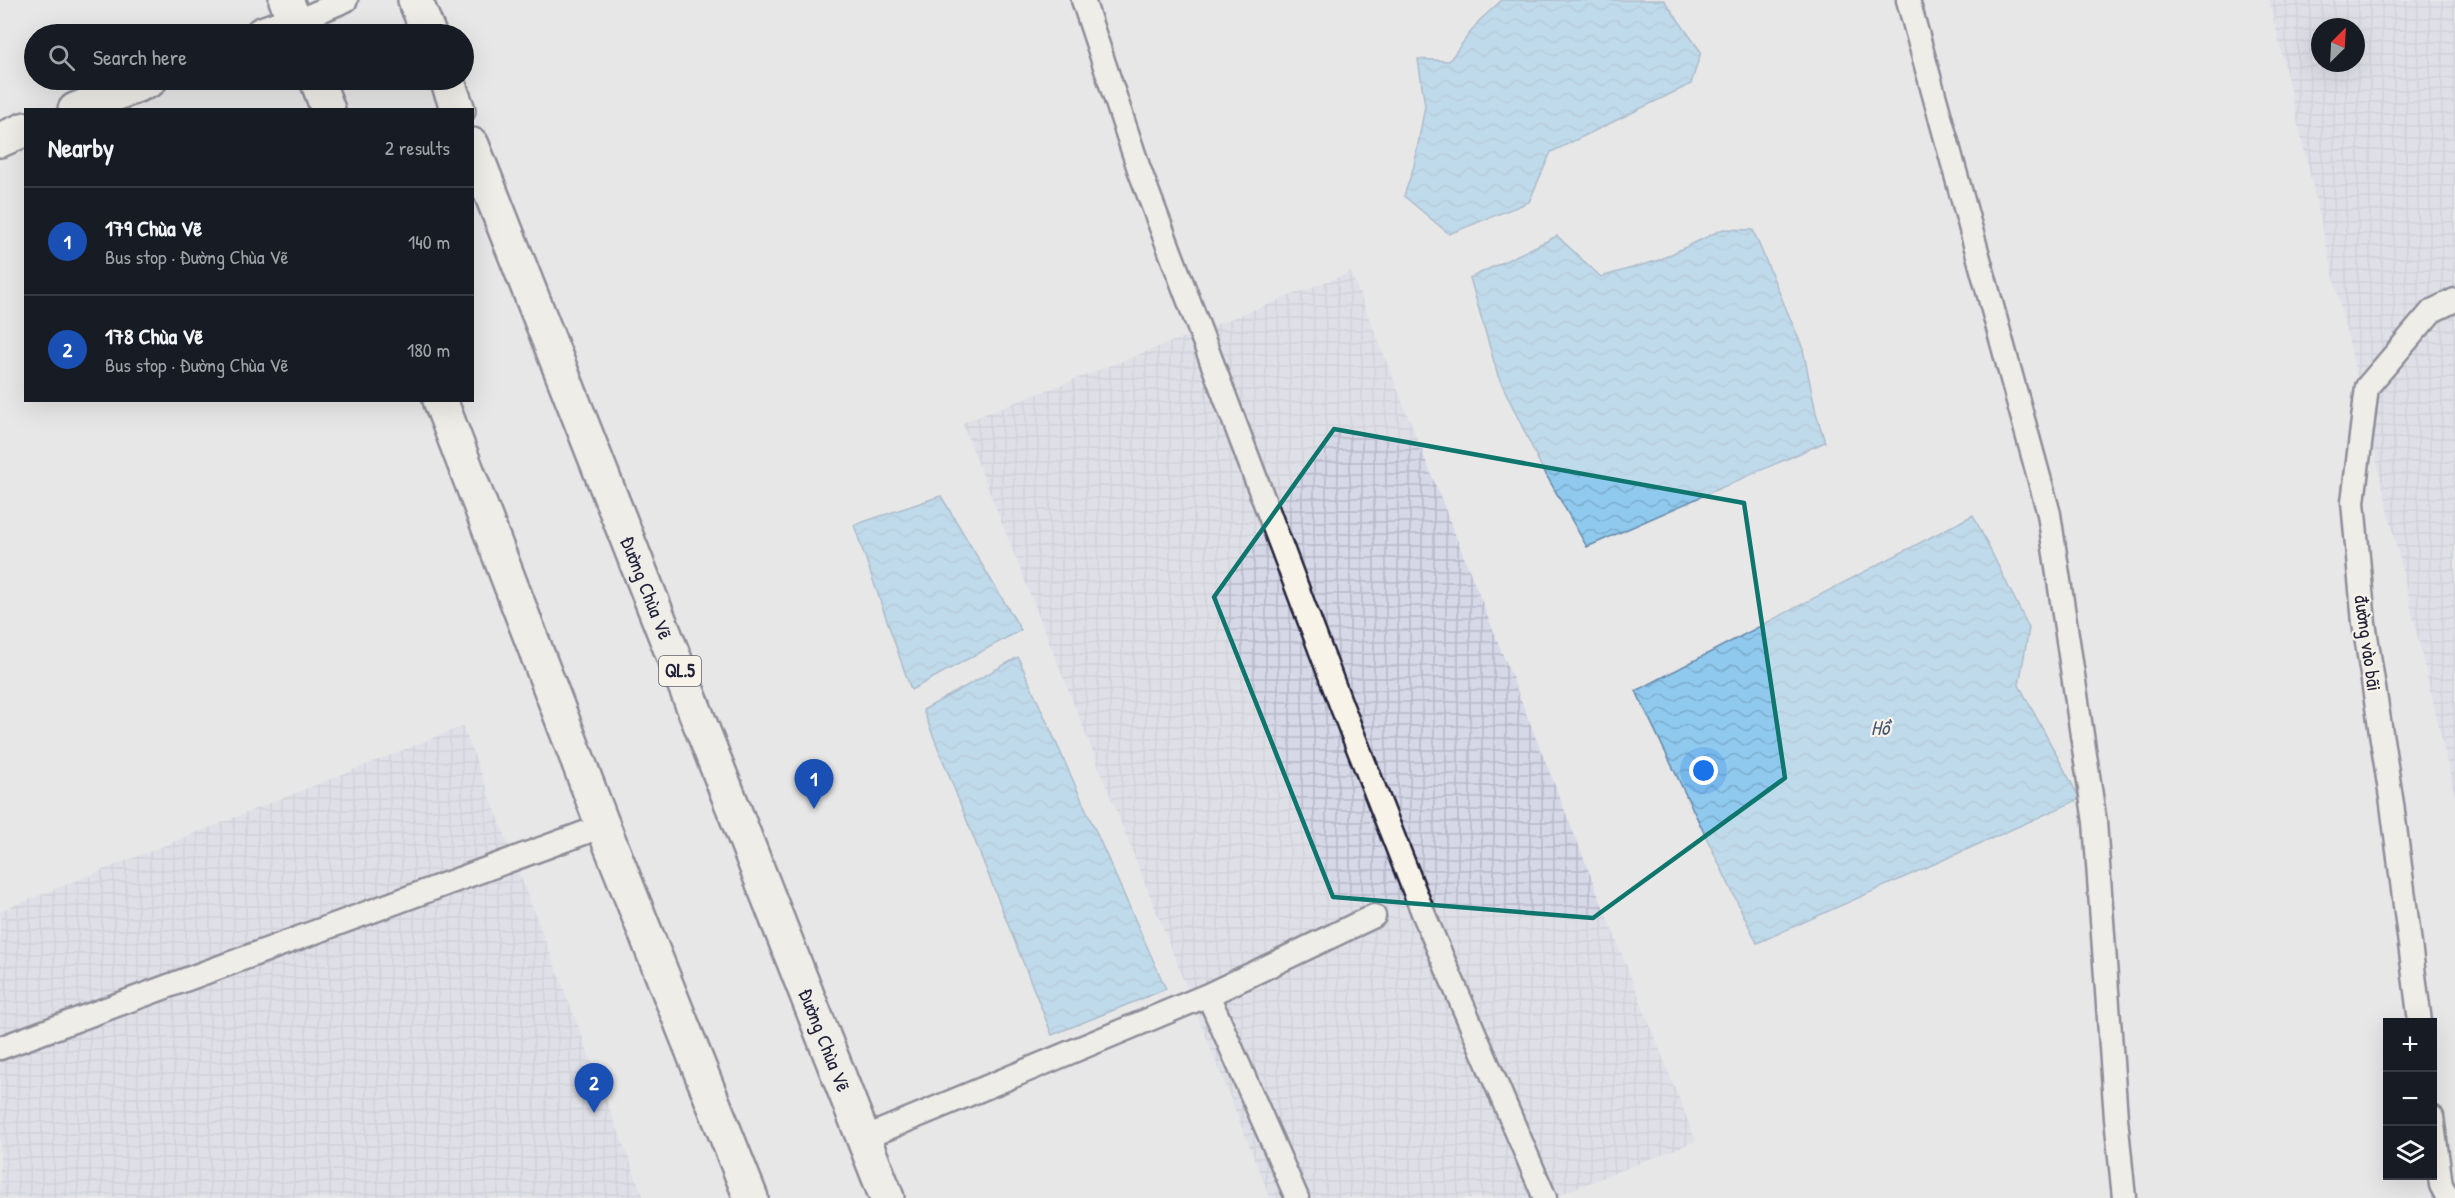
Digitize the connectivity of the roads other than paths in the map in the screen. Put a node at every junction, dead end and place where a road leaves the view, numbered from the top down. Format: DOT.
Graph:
graph roads {
  1 [pos="346,0"];
  2 [pos="415,0"];
  3 [pos="1083,0"];
  4 [pos="1908,0"];
  5 [pos="293,19"];
  6 [pos="425,24"];
  7 [pos="125,90"];
  8 [pos="321,90"];
  9 [pos="451,90"];
  10 [pos="80,108"];
  11 [pos="327,108"];
  12 [pos="457,108"];
  13 [pos="24,130"];
  14 [pos="0,140"];
  15 [pos="474,150"];
  16 [pos="2455,300"];
  17 [pos="441,402"];
  18 [pos="603,826"];
  19 [pos="1374,916"];
  20 [pos="1208,995"];
  21 [pos="2419,1018"];
  22 [pos="0,1048"];
  23 [pos="2434,1126"];
  24 [pos="864,1138"];
  25 [pos="751,1198"];
  26 [pos="887,1198"];
  27 [pos="1297,1198"];
  28 [pos="1545,1198"];
  29 [pos="2124,1198"];
  30 [pos="2448,1198"];
  1 -- 5 [label="lane"];
  2 -- 6 [label="main road"];
  3 -- 28 [label="lane"];
  4 -- 29 [label="lane"];
  7 -- 10 [label="main road"];
  8 -- 11 [label="main road"];
  9 -- 12 [label="main road"];
  13 -- 14 [label="main road"];
  15 -- 24 [label="main road, Đường Chùa Vẽ / QL.5"];
  16 -- 21 [label="lane, đường vào bãi"];
  17 -- 18 [label="main road"];
  18 -- 22 [label="lane"];
  18 -- 25 [label="main road"];
  19 -- 20 [label="lane"];
  20 -- 24 [label="lane"];
  20 -- 27 [label="lane"];
  23 -- 30 [label="lane"];
  24 -- 26 [label="main road, Đường Chùa Vẽ / QL.5"];
}
